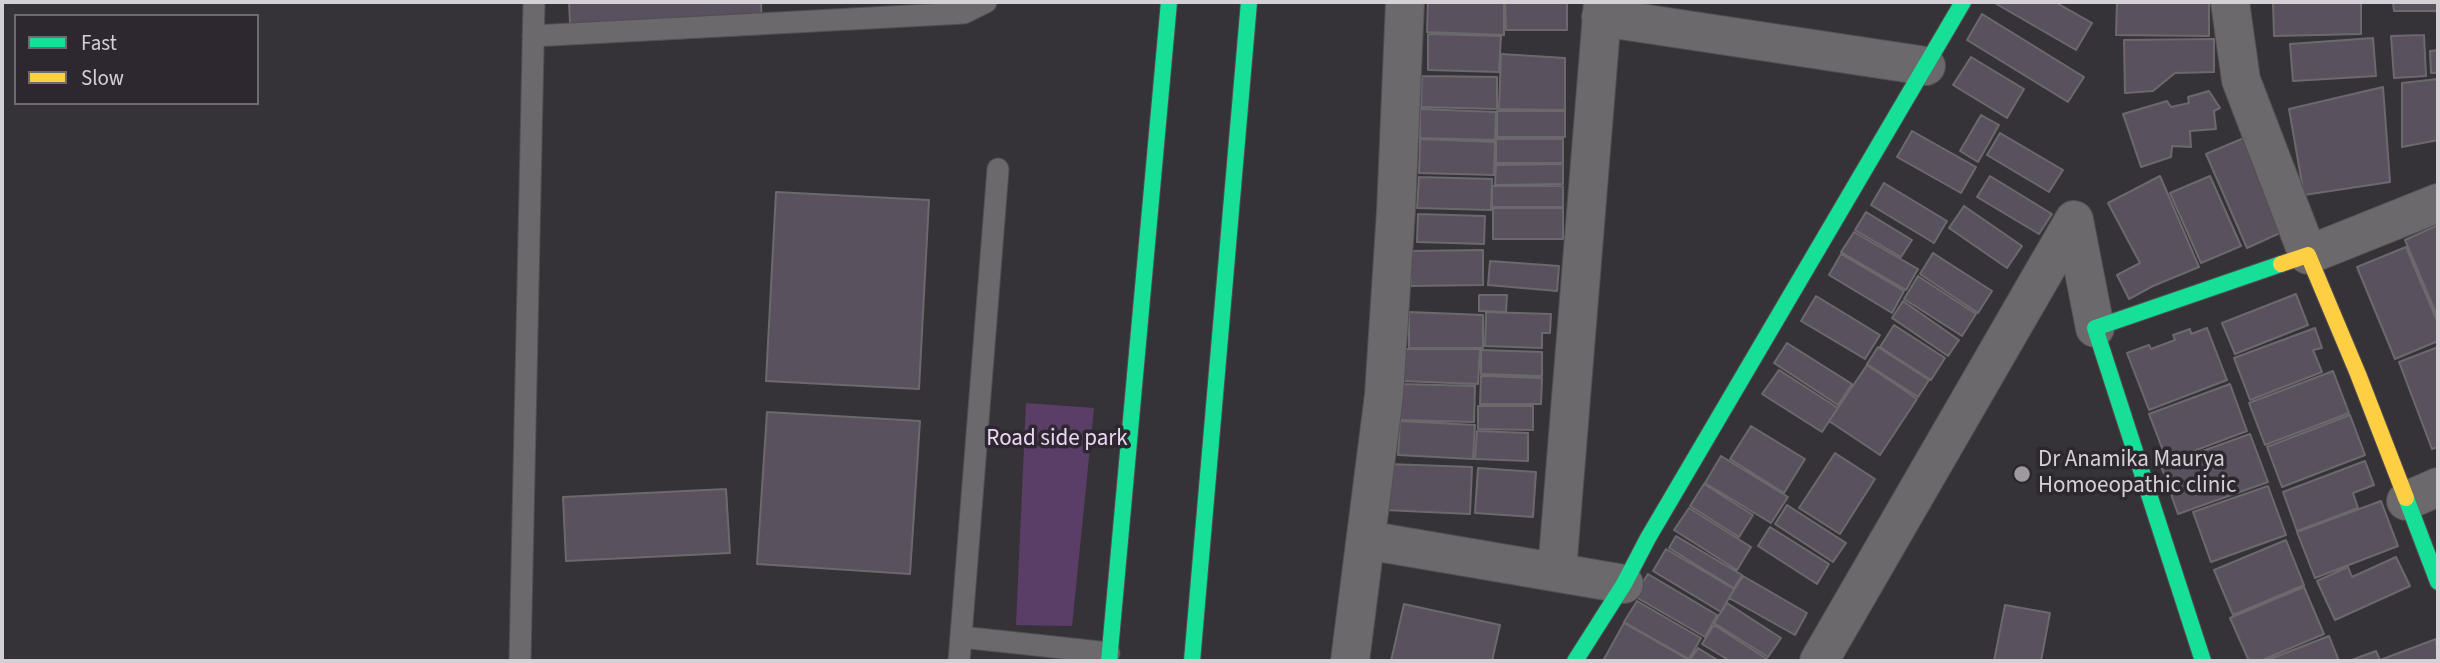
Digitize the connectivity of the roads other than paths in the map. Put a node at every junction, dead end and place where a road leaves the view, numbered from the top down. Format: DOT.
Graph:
graph roads {
  1 [pos="534,2"];
  2 [pos="986,2"];
  3 [pos="1169,2"];
  4 [pos="1249,2"];
  5 [pos="1405,2"];
  6 [pos="1964,2"];
  7 [pos="2230,2"];
  8 [pos="1602,9"];
  9 [pos="533,36"];
  10 [pos="1926,66"];
  11 [pos="998,169"];
  12 [pos="2438,203"];
  13 [pos="2308,256"];
  14 [pos="2095,328"];
  15 [pos="2422,494"];
  16 [pos="1366,540"];
  17 [pos="1557,571"];
  18 [pos="2438,582"];
  19 [pos="1624,583"];
  20 [pos="961,637"];
  21 [pos="1109,657"];
  22 [pos="520,661"];
  23 [pos="959,661"];
  24 [pos="1192,661"];
  25 [pos="1350,661"];
  26 [pos="1576,661"];
  27 [pos="1819,661"];
  28 [pos="2203,661"];
  1 -- 9 [label="lane"];
  2 -- 9 [label="lane"];
  3 -- 21 [label="street"];
  4 -- 24 [label="street"];
  5 -- 16 [label="street"];
  6 -- 10 [label="street"];
  7 -- 13 [label="street"];
  8 -- 10 [label="street"];
  8 -- 17 [label="street"];
  9 -- 22 [label="lane"];
  10 -- 19 [label="street"];
  11 -- 20 [label="lane"];
  12 -- 13 [label="street"];
  13 -- 14 [label="street"];
  13 -- 15 [label="street"];
  14 -- 27 [label="street"];
  14 -- 28 [label="street"];
  15 -- 18 [label="street"];
  16 -- 17 [label="street"];
  16 -- 25 [label="street"];
  17 -- 19 [label="street"];
  19 -- 26 [label="street"];
  20 -- 21 [label="lane"];
  20 -- 23 [label="lane"];
}
